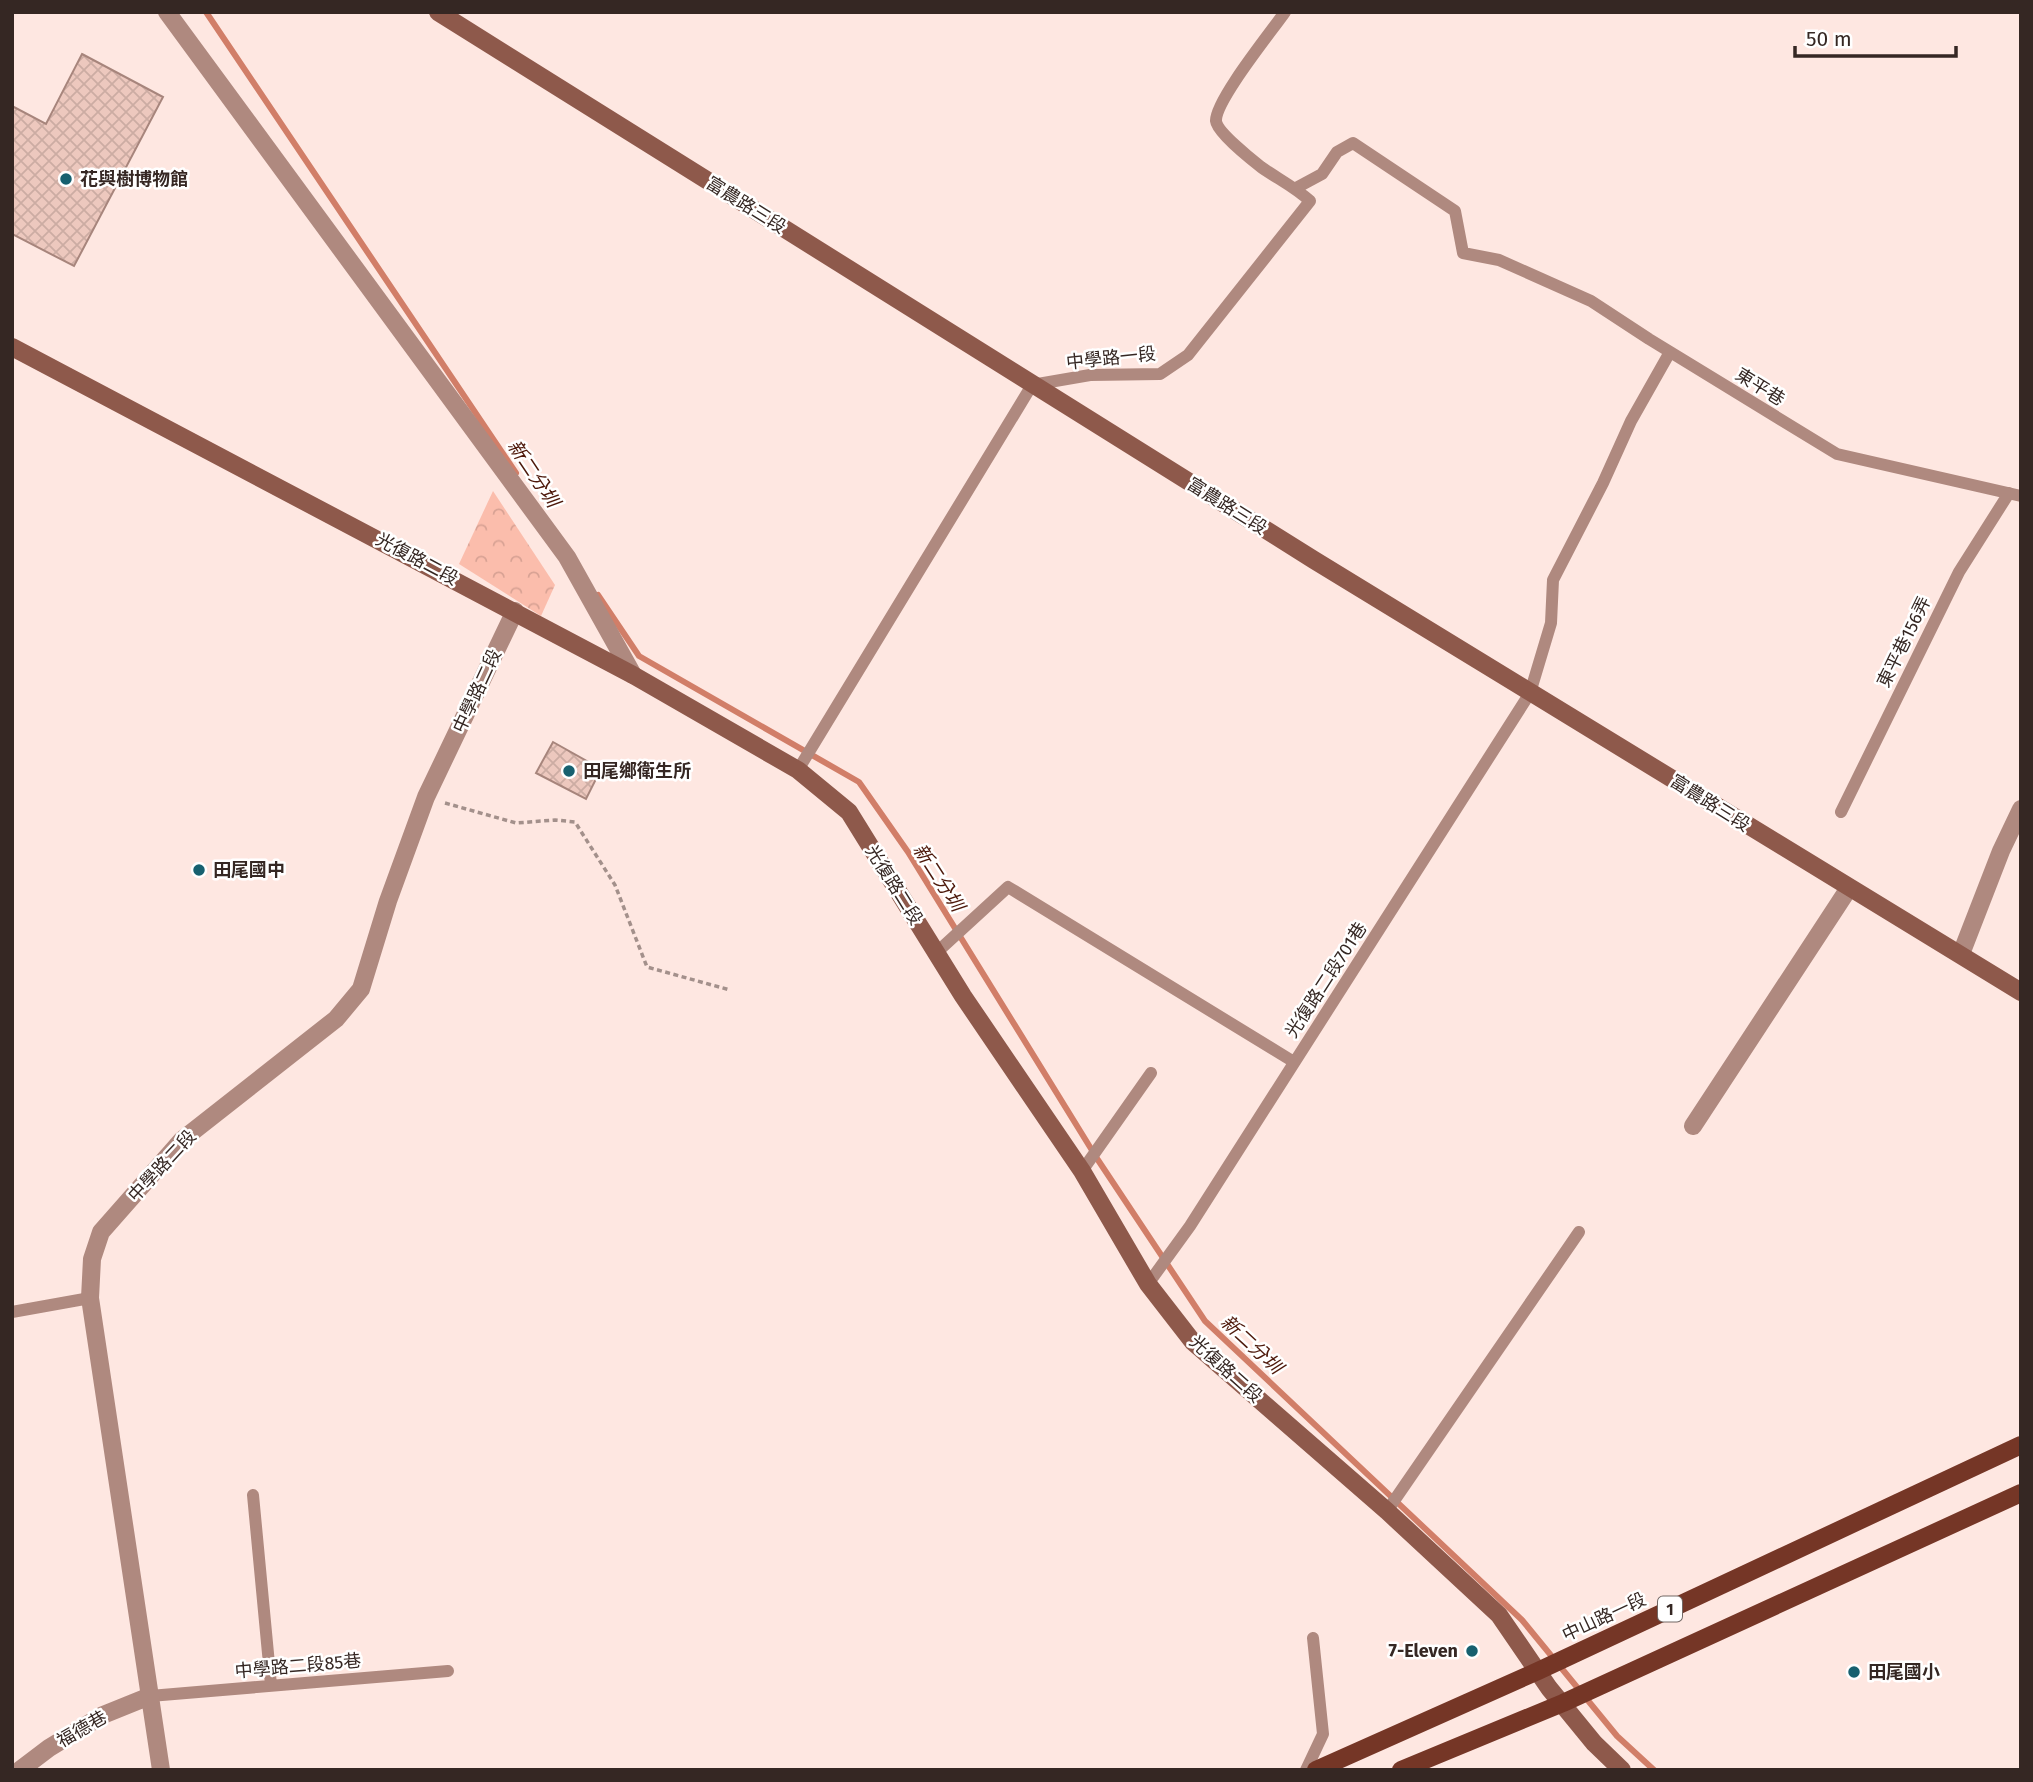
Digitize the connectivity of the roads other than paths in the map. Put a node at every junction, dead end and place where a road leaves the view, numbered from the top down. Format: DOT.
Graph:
graph roads {
  1 [pos="167,12"];
  2 [pos="438,12"];
  3 [pos="1284,12"];
  4 [pos="1296,188"];
  5 [pos="12,347"];
  6 [pos="1670,352"];
  7 [pos="1032,385"];
  8 [pos="2015,495"];
  9 [pos="515,611"];
  10 [pos="633,675"];
  11 [pos="1530,693"];
  12 [pos="798,769"];
  13 [pos="2021,809"];
  14 [pos="1841,812"];
  15 [pos="1849,888"];
  16 [pos="936,953"];
  17 [pos="1961,954"];
  18 [pos="2021,992"];
  19 [pos="1294,1062"];
  20 [pos="1151,1073"];
  21 [pos="1693,1126"];
  22 [pos="1082,1171"];
  23 [pos="1579,1232"];
  24 [pos="1148,1284"];
  25 [pos="90,1298"];
  26 [pos="12,1312"];
  27 [pos="2021,1445"];
  28 [pos="2021,1493"];
  29 [pos="253,1495"];
  30 [pos="1387,1511"];
  31 [pos="1313,1638"];
  32 [pos="449,1671"];
  33 [pos="1538,1671"];
  34 [pos="271,1685"];
  35 [pos="150,1696"];
  36 [pos="1563,1703"];
  37 [pos="20,1770"];
  38 [pos="161,1770"];
  39 [pos="1306,1770"];
  40 [pos="1317,1770"];
  41 [pos="1401,1770"];
  42 [pos="1622,1770"];
  1 -- 10 [label="street"];
  2 -- 7 [label="street, 富農路三段"];
  3 -- 4 [label="lane"];
  4 -- 6 [label="lane, 東平巷"];
  4 -- 7 [label="lane, 中學路一段"];
  5 -- 9 [label="street, 光復路二段"];
  6 -- 8 [label="lane, 東平巷"];
  6 -- 11 [label="lane, 光復路二段701巷"];
  7 -- 11 [label="street, 富農路三段"];
  7 -- 12 [label="lane"];
  8 -- 14 [label="lane, 東平巷156弄"];
  9 -- 10 [label="street, 光復路二段"];
  9 -- 25 [label="street, 中學路二段"];
  10 -- 12 [label="street, 光復路二段"];
  11 -- 15 [label="street, 富農路三段"];
  11 -- 19 [label="lane, 光復路二段701巷"];
  12 -- 16 [label="street, 光復路二段"];
  13 -- 17 [label="street"];
  15 -- 17 [label="street, 富農路三段"];
  15 -- 21 [label="street"];
  16 -- 19 [label="lane"];
  16 -- 22 [label="street, 光復路二段"];
  17 -- 18 [label="street, 富農路三段"];
  19 -- 24 [label="lane, 光復路二段701巷"];
  20 -- 22 [label="lane"];
  22 -- 24 [label="street, 光復路二段"];
  23 -- 30 [label="lane"];
  24 -- 30 [label="street, 光復路二段"];
  25 -- 26 [label="lane"];
  25 -- 35 [label="street, 中學路二段"];
  27 -- 33 [label="main road, 中山路一段 / 1"];
  28 -- 36 [label="main road, 1"];
  29 -- 34 [label="lane"];
  30 -- 33 [label="street, 光復路二段"];
  31 -- 39 [label="lane"];
  32 -- 34 [label="lane, 中學路二段85巷"];
  33 -- 36 [label="street, 光復路二段"];
  33 -- 40 [label="main road, 中山路一段 / 1"];
  34 -- 35 [label="lane, 中學路二段85巷"];
  35 -- 37 [label="street, 福德巷"];
  35 -- 38 [label="street, 中學路二段"];
  36 -- 41 [label="main road, 1"];
  36 -- 42 [label="street, 光復路二段"];
}
